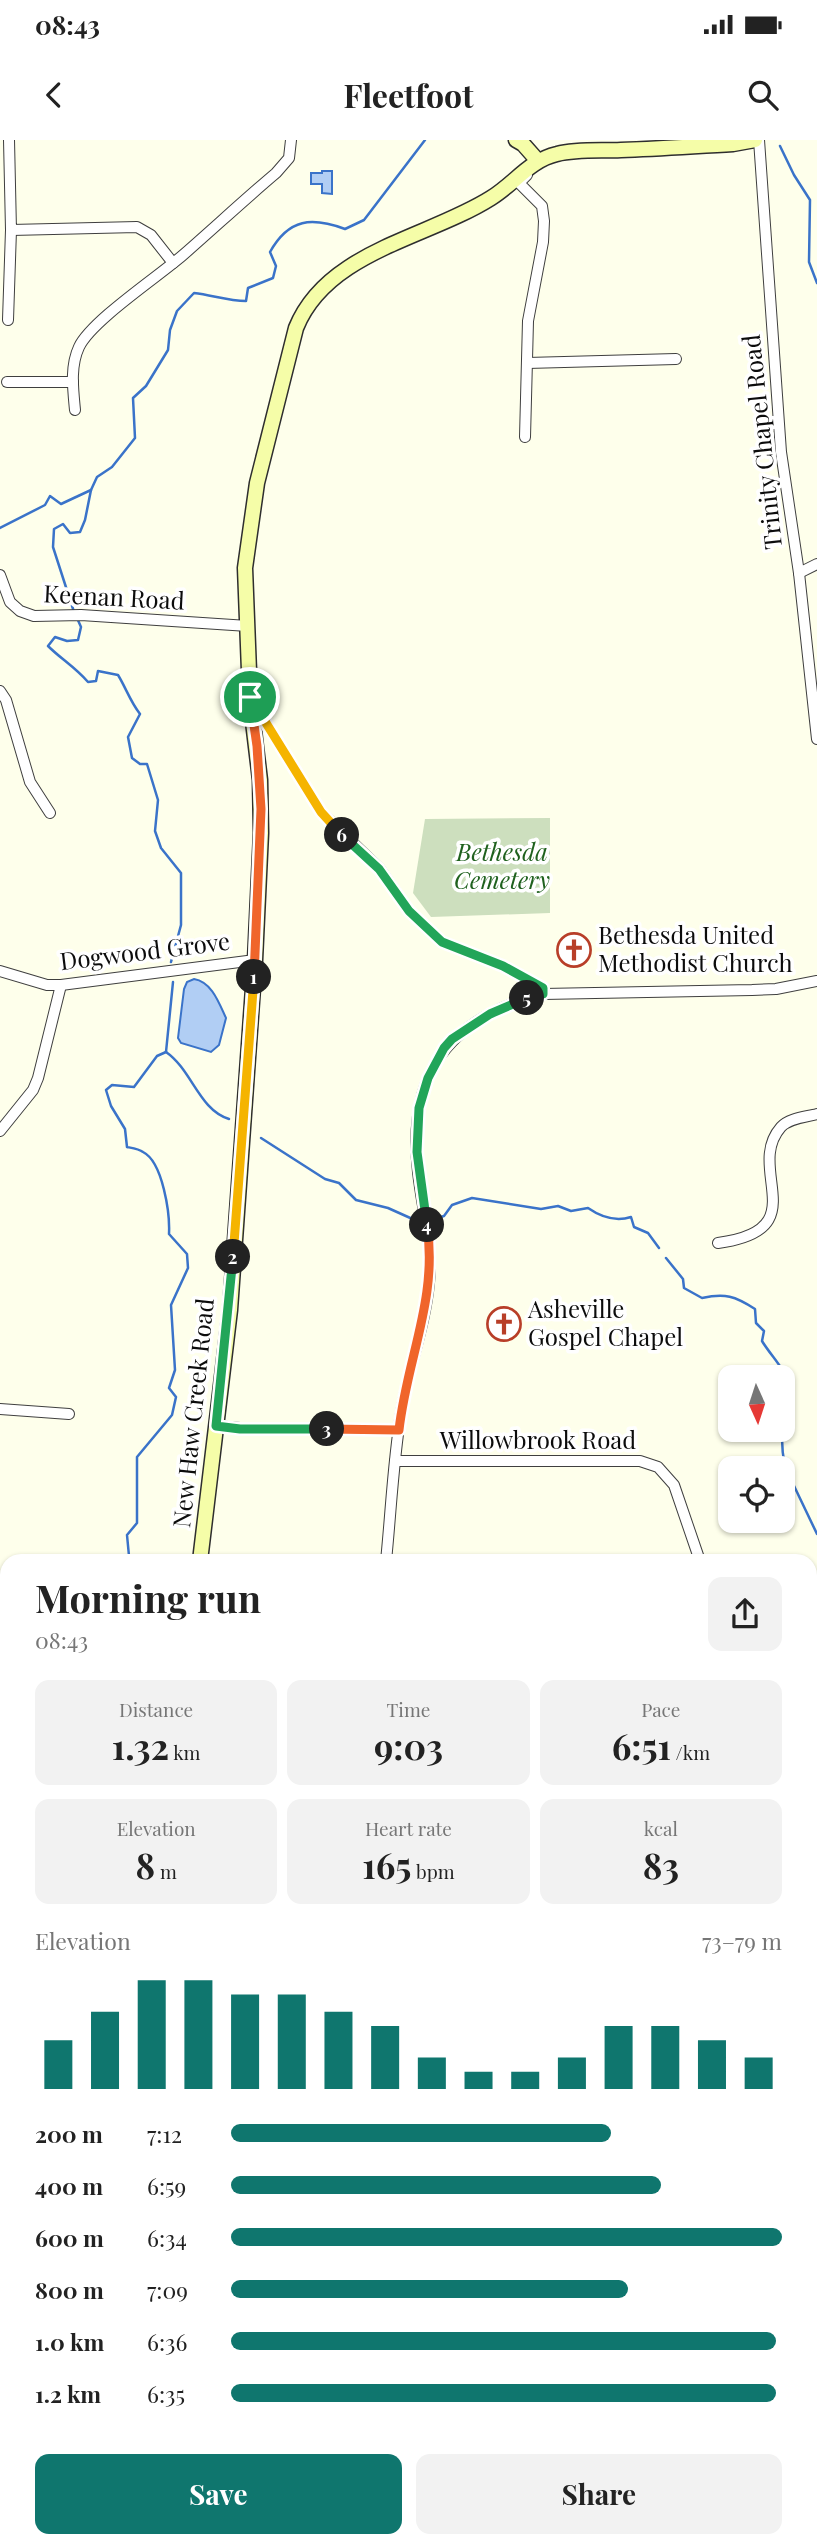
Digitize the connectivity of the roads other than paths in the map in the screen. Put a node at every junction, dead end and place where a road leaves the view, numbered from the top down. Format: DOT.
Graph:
graph roads {
  1 [pos="9,140"];
  2 [pos="291,140"];
  3 [pos="516,140"];
  4 [pos="757,140"];
  5 [pos="538,161"];
  6 [pos="11,230"];
  7 [pos="173,263"];
  8 [pos="8,320"];
  9 [pos="676,359"];
  10 [pos="527,363"];
  11 [pos="7,382"];
  12 [pos="73,382"];
  13 [pos="75,410"];
  14 [pos="525,437"];
  15 [pos="817,564"];
  16 [pos="799,573"];
  17 [pos="0,575"];
  18 [pos="248,626"];
  19 [pos="0,691"];
  20 [pos="250,697"];
  21 [pos="817,738"];
  22 [pos="50,813"];
  23 [pos="255,960"];
  24 [pos="0,971"];
  25 [pos="817,981"];
  26 [pos="61,985"];
  27 [pos="543,994"];
  28 [pos="817,1114"];
  29 [pos="0,1130"];
  30 [pos="718,1242"];
  31 [pos="0,1409"];
  32 [pos="69,1415"];
  33 [pos="216,1426"];
  34 [pos="399,1430"];
  35 [pos="396,1461"];
  36 [pos="201,1554"];
  37 [pos="387,1554"];
  38 [pos="698,1554"];
  1 -- 6 [label="street"];
  2 -- 7 [label="street"];
  3 -- 5 [label="street"];
  4 -- 5 [label="street, New Haw Creek Road"];
  4 -- 16 [label="street, Trinity Chapel Road"];
  5 -- 10 [label="street"];
  5 -- 18 [label="street, New Haw Creek Road"];
  6 -- 7 [label="street"];
  6 -- 8 [label="street"];
  7 -- 12 [label="street"];
  9 -- 10 [label="street"];
  10 -- 14 [label="street"];
  11 -- 12 [label="street"];
  12 -- 13 [label="street"];
  15 -- 16 [label="street"];
  16 -- 21 [label="street, Trinity Chapel Road"];
  17 -- 18 [label="street, Keenan Road"];
  18 -- 20 [label="street, New Haw Creek Road"];
  19 -- 22 [label="street"];
  20 -- 23 [label="street, New Haw Creek Road"];
  20 -- 27 [label="street"];
  23 -- 26 [label="street, Dogwood Grove"];
  23 -- 33 [label="street, New Haw Creek Road"];
  24 -- 26 [label="street, Dogwood Grove"];
  25 -- 27 [label="street"];
  26 -- 29 [label="street"];
  27 -- 34 [label="street"];
  28 -- 30 [label="street"];
  31 -- 32 [label="street"];
  33 -- 34 [label="street"];
  33 -- 36 [label="street, New Haw Creek Road"];
  34 -- 35 [label="street"];
  35 -- 37 [label="street"];
  35 -- 38 [label="street, Willowbrook Road"];
}
